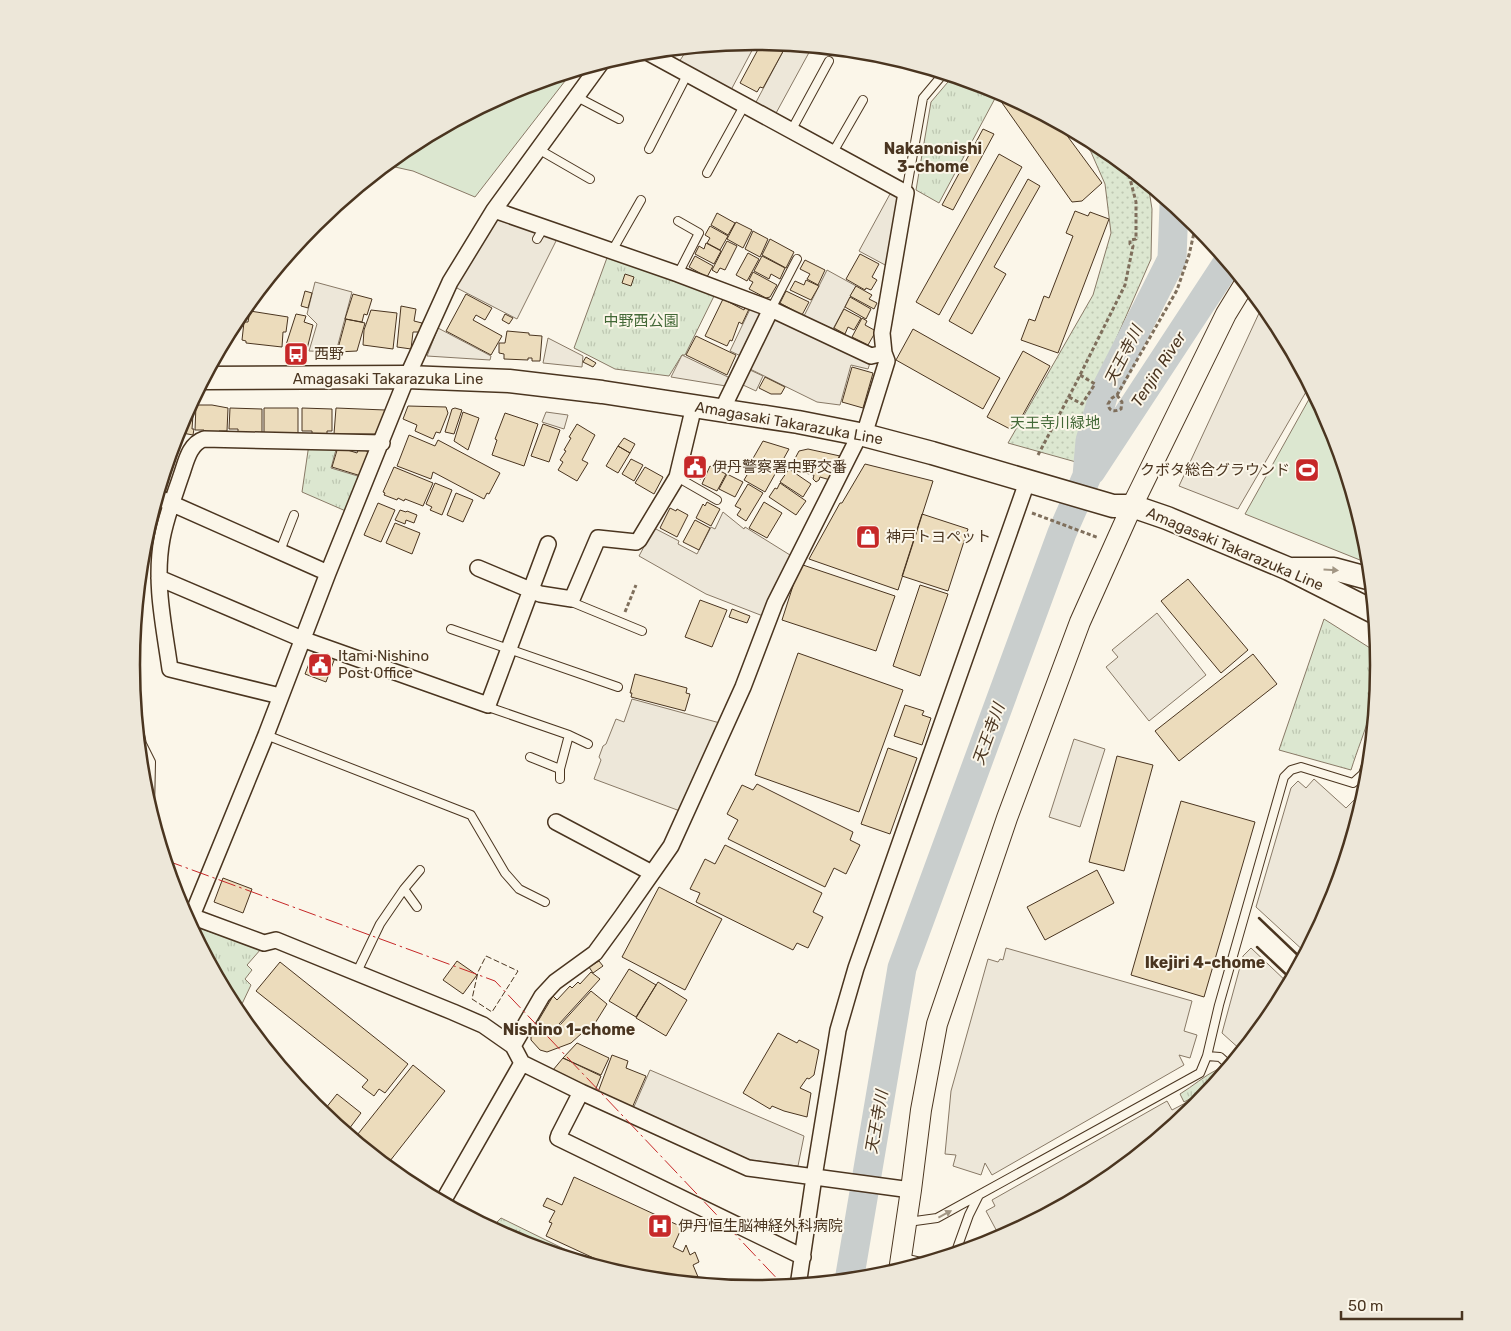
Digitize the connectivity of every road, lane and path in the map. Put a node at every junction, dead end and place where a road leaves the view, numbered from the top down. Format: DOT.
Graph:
graph roads {
  1 [pos="658,58"];
  2 [pos="829,62"];
  3 [pos="595,71"];
  4 [pos="687,75"];
  5 [pos="940,79"];
  6 [pos="577,97"];
  7 [pos="863,100"];
  8 [pos="744,106"];
  9 [pos="618,119"];
  10 [pos="790,131"];
  11 [pos="538,149"];
  12 [pos="648,149"];
  13 [pos="832,154"];
  14 [pos="707,173"];
  15 [pos="1129,177"];
  16 [pos="590,179"];
  17 [pos="906,193"];
  18 [pos="640,200"];
  19 [pos="494,210"];
  20 [pos="678,221"];
  21 [pos="1194,233"];
  22 [pos="612,251"];
  23 [pos="797,259"];
  24 [pos="678,274"];
  25 [pos="1242,288"];
  26 [pos="771,309"];
  27 [pos="884,353"];
  28 [pos="1080,375"];
  29 [pos="407,377"];
  30 [pos="211,378"];
  31 [pos="1117,395"];
  32 [pos="1069,397"];
  33 [pos="694,406"];
  34 [pos="722,410"];
  35 [pos="862,435"];
  36 [pos="382,442"];
  37 [pos="1038,455"];
  38 [pos="677,476"];
  39 [pos="1032,483"];
  40 [pos="164,500"];
  41 [pos="717,500"];
  42 [pos="1123,506"];
  43 [pos="1024,510"];
  44 [pos="294,515"];
  45 [pos="1099,538"];
  46 [pos="548,544"];
  47 [pos="280,551"];
  48 [pos="478,568"];
  49 [pos="1289,569"];
  50 [pos="328,573"];
  51 [pos="1365,577"];
  52 [pos="160,578"];
  53 [pos="636,585"];
  54 [pos="532,590"];
  55 [pos="572,599"];
  56 [pos="1368,609"];
  57 [pos="620,623"];
  58 [pos="451,628"];
  59 [pos="642,631"];
  60 [pos="302,639"];
  61 [pos="509,648"];
  62 [pos="618,687"];
  63 [pos="280,696"];
  64 [pos="488,705"];
  65 [pos="569,735"];
  66 [pos="266,736"];
  67 [pos="588,744"];
  68 [pos="146,754"];
  69 [pos="530,757"];
  70 [pos="560,769"];
  71 [pos="150,775"];
  72 [pos="1361,776"];
  73 [pos="560,779"];
  74 [pos="556,822"];
  75 [pos="420,870"];
  76 [pos="652,873"];
  77 [pos="404,889"];
  78 [pos="545,902"];
  79 [pos="417,907"];
  80 [pos="193,914"];
  81 [pos="196,922"];
  82 [pos="356,974"];
  83 [pos="513,1046"];
  84 [pos="1207,1056"];
  85 [pos="1226,1062"];
  86 [pos="522,1063"];
  87 [pos="581,1092"];
  88 [pos="817,1177"];
  89 [pos="905,1189"];
  90 [pos="979,1195"];
  91 [pos="445,1197"];
  92 [pos="907,1222"];
  93 [pos="957,1247"];
  94 [pos="803,1256"];
  95 [pos="900,1264"];
  96 [pos="799,1280"];
  1 -- 4 [label="street"];
  2 -- 10 [label="lane"];
  3 -- 6 [label="street"];
  4 -- 8 [label="street"];
  4 -- 12 [label="lane"];
  5 -- 17 [label="lane"];
  6 -- 9 [label="lane"];
  6 -- 11 [label="street"];
  7 -- 13 [label="lane"];
  8 -- 10 [label="street"];
  8 -- 14 [label="lane"];
  10 -- 13 [label="street"];
  11 -- 16 [label="lane"];
  11 -- 19 [label="street"];
  13 -- 17 [label="street"];
  15 -- 28 [label="path"];
  17 -- 27 [label="street"];
  18 -- 22 [label="lane"];
  19 -- 22 [label="street"];
  19 -- 29 [label="street"];
  20 -- 24 [label="lane"];
  21 -- 31 [label="path"];
  22 -- 24 [label="street"];
  23 -- 26 [label="lane"];
  24 -- 26 [label="street"];
  25 -- 42 [label="street"];
  26 -- 27 [label="street"];
  26 -- 34 [label="street"];
  27 -- 35 [label="street"];
  28 -- 32 [label="path"];
  28 -- 32 [label="path"];
  29 -- 30 [label="main road, Amagasaki Takarazuka Line"];
  29 -- 33 [label="main road, Amagasaki Takarazuka Line"];
  29 -- 36 [label="street"];
  31 -- 31 [label="path"];
  32 -- 37 [label="path"];
  33 -- 34 [label="main road, Amagasaki Takarazuka Line"];
  33 -- 38 [label="street"];
  34 -- 35 [label="main road, Amagasaki Takarazuka Line"];
  35 -- 39 [label="main road, Amagasaki Takarazuka Line"];
  35 -- 76 [label="street"];
  36 -- 40 [label="street"];
  36 -- 50 [label="street"];
  38 -- 41 [label="lane"];
  38 -- 55 [label="street"];
  39 -- 42 [label="main road, Amagasaki Takarazuka Line"];
  39 -- 88 [label="street"];
  40 -- 47 [label="street"];
  40 -- 52 [label="street"];
  42 -- 49 [label="main road, Amagasaki Takarazuka Line"];
  42 -- 89 [label="street"];
  43 -- 45 [label="path"];
  44 -- 47 [label="lane"];
  46 -- 54 [label="street"];
  47 -- 50 [label="street"];
  48 -- 54 [label="street"];
  49 -- 51 [label="main road, one-way"];
  49 -- 56 [label="main road, Amagasaki Takarazuka Line"];
  50 -- 60 [label="street"];
  52 -- 60 [label="street"];
  52 -- 63 [label="street"];
  53 -- 57 [label="path"];
  54 -- 55 [label="street"];
  54 -- 61 [label="street"];
  55 -- 57 [label="lane"];
  57 -- 59 [label="lane"];
  58 -- 61 [label="lane"];
  60 -- 63 [label="street"];
  60 -- 64 [label="street"];
  61 -- 62 [label="lane"];
  61 -- 64 [label="street"];
  63 -- 66 [label="street"];
  64 -- 65 [label="lane"];
  65 -- 67 [label="lane"];
  65 -- 70 [label="lane"];
  66 -- 78 [label="lane"];
  66 -- 80 [label="street"];
  68 -- 71 [label="lane"];
  69 -- 70 [label="lane"];
  70 -- 73 [label="lane"];
  72 -- 84 [label="lane"];
  74 -- 76 [label="street"];
  75 -- 77 [label="lane"];
  76 -- 83 [label="street"];
  77 -- 79 [label="lane"];
  77 -- 82 [label="lane"];
  81 -- 82 [label="street"];
  82 -- 83 [label="street"];
  83 -- 86 [label="street"];
  84 -- 85 [label="lane"];
  84 -- 90 [label="lane"];
  86 -- 87 [label="street"];
  86 -- 91 [label="street"];
  87 -- 88 [label="street"];
  87 -- 94 [label="street"];
  88 -- 89 [label="street"];
  88 -- 94 [label="street"];
  89 -- 92 [label="street"];
  92 -- 90 [label="lane, one-way"];
  90 -- 93 [label="lane"];
  92 -- 95 [label="street"];
  94 -- 96 [label="street"];
}
